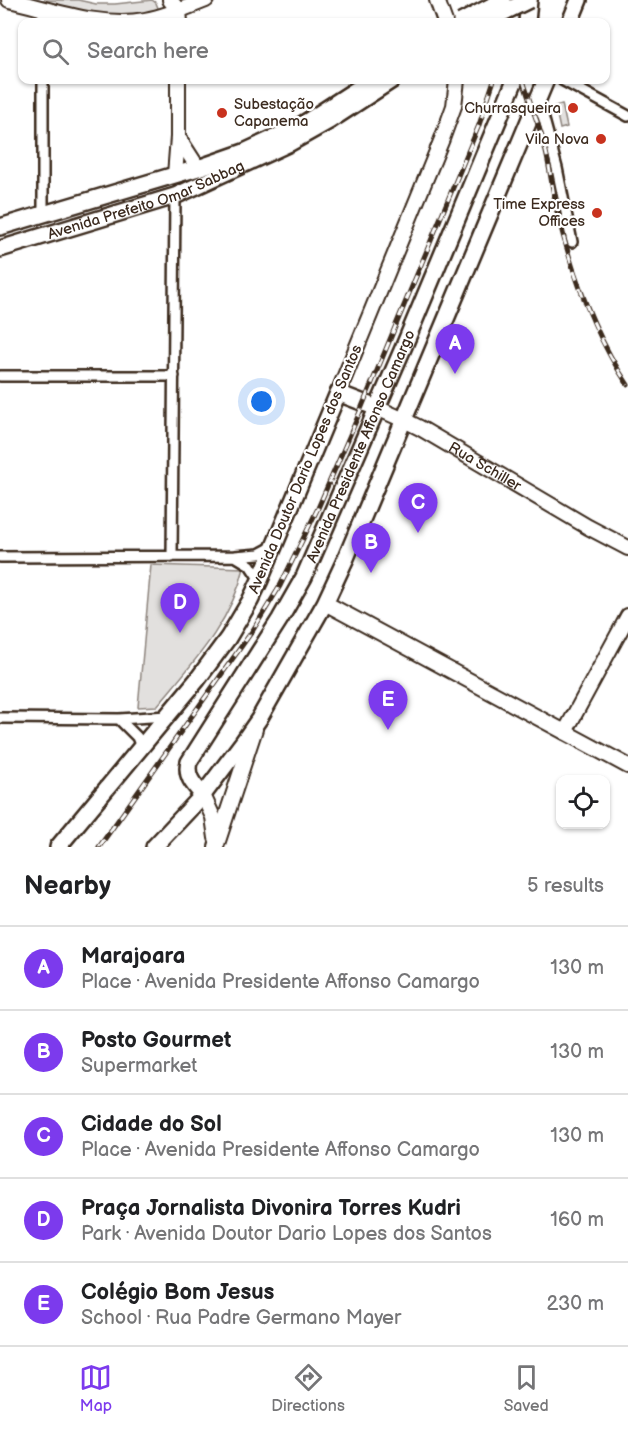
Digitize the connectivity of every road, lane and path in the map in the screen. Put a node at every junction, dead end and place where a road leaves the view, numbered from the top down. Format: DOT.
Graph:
graph roads {
  1 [pos="9,0"];
  2 [pos="206,0"];
  3 [pos="437,0"];
  4 [pos="503,0"];
  5 [pos="529,0"];
  6 [pos="579,0"];
  7 [pos="43,8"];
  8 [pos="176,11"];
  9 [pos="43,18"];
  10 [pos="85,18"];
  11 [pos="152,18"];
  12 [pos="444,18"];
  13 [pos="469,18"];
  14 [pos="492,18"];
  15 [pos="527,18"];
  16 [pos="572,18"];
  17 [pos="43,84"];
  18 [pos="178,84"];
  19 [pos="365,84"];
  20 [pos="386,84"];
  21 [pos="457,84"];
  22 [pos="513,84"];
  23 [pos="544,84"];
  24 [pos="569,84"];
  25 [pos="538,98"];
  26 [pos="628,116"];
  27 [pos="178,137"];
  28 [pos="288,138"];
  29 [pos="198,168"];
  30 [pos="175,175"];
  31 [pos="175,196"];
  32 [pos="43,214"];
  33 [pos="0,227"];
  34 [pos="572,242"];
  35 [pos="0,249"];
  36 [pos="0,376"];
  37 [pos="174,376"];
  38 [pos="338,393"];
  39 [pos="377,408"];
  40 [pos="404,420"];
  41 [pos="276,545"];
  42 [pos="628,548"];
  43 [pos="172,556"];
  44 [pos="235,556"];
  45 [pos="0,557"];
  46 [pos="260,580"];
  47 [pos="325,603"];
  48 [pos="628,616"];
  49 [pos="167,716"];
  50 [pos="0,718"];
  51 [pos="119,719"];
  52 [pos="259,719"];
  53 [pos="566,732"];
  54 [pos="141,747"];
  55 [pos="628,766"];
  56 [pos="237,784"];
  57 [pos="203,795"];
  58 [pos="58,847"];
  59 [pos="154,847"];
  60 [pos="216,847"];
  1 -- 7 [label="street"];
  2 -- 8 [label="street"];
  3 -- 12 [label="street"];
  4 -- 13 [label="main road, bridge"];
  5 -- 14 [label="main road, bridge"];
  5 -- 15 [label="main road"];
  6 -- 16 [label="main road"];
  7 -- 9 [label="street"];
  7 -- 10 [label="street"];
  8 -- 11 [label="street"];
  17 -- 32 [label="street"];
  18 -- 27 [label="street"];
  19 -- 28 [label="main road"];
  20 -- 28 [label="main road"];
  21 -- 38 [label="street, Avenida Doutor Dario Lopes dos Santos"];
  22 -- 39 [label="main road, Avenida Presidente Affonso Camargo"];
  23 -- 25 [label="main road, Avenida Presidente Affonso Camargo"];
  24 -- 26 [label="street"];
  25 -- 34 [label="street"];
  25 -- 40 [label="main road, Avenida Presidente Affonso Camargo"];
  27 -- 29 [label="street"];
  27 -- 30 [label="street"];
  28 -- 29 [label="main road, Avenida Prefeito Omar Sabbag"];
  28 -- 31 [label="main road, Avenida Prefeito Omar Sabbag"];
  29 -- 30 [label="main road, Avenida Prefeito Omar Sabbag"];
  30 -- 32 [label="main road, Avenida Prefeito Omar Sabbag"];
  31 -- 35 [label="main road, Avenida Prefeito Omar Sabbag"];
  31 -- 37 [label="street"];
  32 -- 33 [label="main road, Avenida Prefeito Omar Sabbag"];
  36 -- 37 [label="street"];
  37 -- 43 [label="street"];
  38 -- 39 [label="main road, Rua Schiller"];
  38 -- 41 [label="main road, Avenida Doutor Dario Lopes dos Santos"];
  39 -- 40 [label="street, Rua Schiller"];
  39 -- 57 [label="main road, Avenida Presidente Affonso Camargo"];
  40 -- 42 [label="street, Rua Schiller"];
  40 -- 47 [label="main road, Avenida Presidente Affonso Camargo"];
  41 -- 44 [label="street"];
  41 -- 46 [label="main road, Avenida Doutor Dario Lopes dos Santos"];
  43 -- 44 [label="street"];
  43 -- 45 [label="street"];
  44 -- 46 [label="street"];
  46 -- 49 [label="main road, Avenida Doutor Dario Lopes dos Santos"];
  47 -- 52 [label="main road, Avenida Presidente Affonso Camargo"];
  47 -- 53 [label="street"];
  48 -- 53 [label="street"];
  49 -- 51 [label="street"];
  49 -- 54 [label="main road, Avenida Doutor Dario Lopes dos Santos"];
  50 -- 51 [label="street"];
  51 -- 54 [label="street"];
  52 -- 56 [label="street"];
  52 -- 57 [label="main road, Avenida Presidente Affonso Camargo"];
  53 -- 55 [label="street"];
  54 -- 58 [label="main road, Avenida Doutor Dario Lopes dos Santos"];
  56 -- 57 [label="street"];
  56 -- 60 [label="street"];
  57 -- 59 [label="main road, Avenida Presidente Affonso Camargo"];
  57 -- 60 [label="street"];
}
